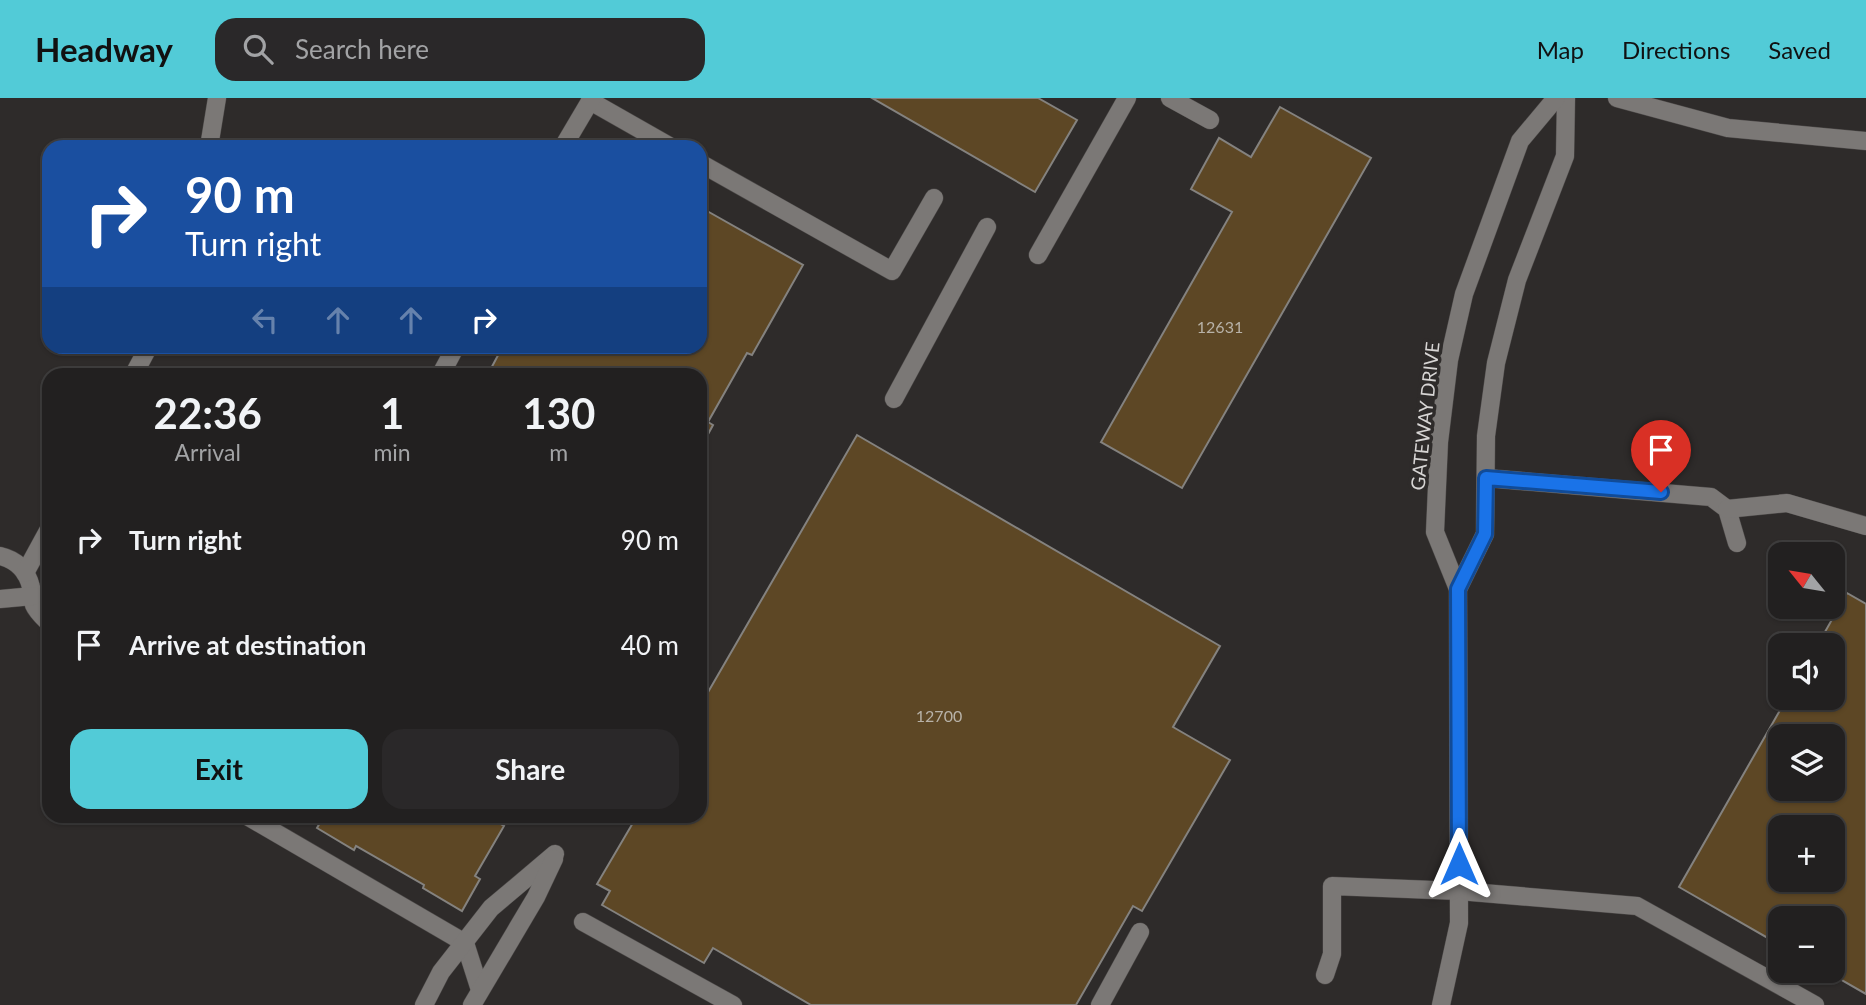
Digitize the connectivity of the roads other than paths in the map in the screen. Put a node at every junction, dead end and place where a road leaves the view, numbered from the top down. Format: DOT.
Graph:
graph roads {
  1 [pos="216,98"];
  2 [pos="1127,98"];
  3 [pos="1170,98"];
  4 [pos="1556,98"];
  5 [pos="1566,98"];
  6 [pos="1617,98"];
  7 [pos="591,100"];
  8 [pos="1210,120"];
  9 [pos="210,140"];
  10 [pos="567,140"];
  11 [pos="659,140"];
  12 [pos="1866,141"];
  13 [pos="707,167"];
  14 [pos="934,198"];
  15 [pos="987,228"];
  16 [pos="1038,255"];
  17 [pos="894,399"];
  18 [pos="1486,478"];
  19 [pos="1727,509"];
  20 [pos="1866,526"];
  21 [pos="42,542"];
  22 [pos="1737,543"];
  23 [pos="1,556"];
  24 [pos="25,573"];
  25 [pos="1458,589"];
  26 [pos="33,596"];
  27 [pos="0,599"];
  28 [pos="42,615"];
  29 [pos="259,823"];
  30 [pos="1459,891"];
  31 [pos="583,922"];
  32 [pos="1140,932"];
  33 [pos="464,943"];
  34 [pos="1325,975"];
  35 [pos="476,998"];
  36 [pos="424,1005"];
  37 [pos="733,1005"];
  38 [pos="1100,1005"];
  39 [pos="1441,1005"];
  40 [pos="1815,1005"];
  1 -- 9 [label="street"];
  2 -- 16 [label="street"];
  3 -- 8 [label="street"];
  4 -- 25 [label="street, GATEWAY DRIVE"];
  5 -- 18 [label="street, GATEWAY DRIVE"];
  6 -- 12 [label="street"];
  7 -- 10 [label="street"];
  7 -- 11 [label="street"];
  13 -- 14 [label="street"];
  15 -- 17 [label="street"];
  18 -- 19 [label="street"];
  18 -- 25 [label="street, GATEWAY DRIVE"];
  19 -- 20 [label="street"];
  19 -- 22 [label="street"];
  21 -- 24 [label="street"];
  23 -- 24 [label="street"];
  24 -- 26 [label="street"];
  25 -- 30 [label="street, GATEWAY DRIVE"];
  26 -- 27 [label="street"];
  26 -- 28 [label="street"];
  29 -- 33 [label="street"];
  30 -- 34 [label="street"];
  30 -- 39 [label="street, GATEWAY DRIVE"];
  30 -- 40 [label="street"];
  31 -- 37 [label="street"];
  32 -- 38 [label="street"];
  33 -- 35 [label="street"];
  33 -- 35 [label="street"];
  33 -- 36 [label="street"];
}
